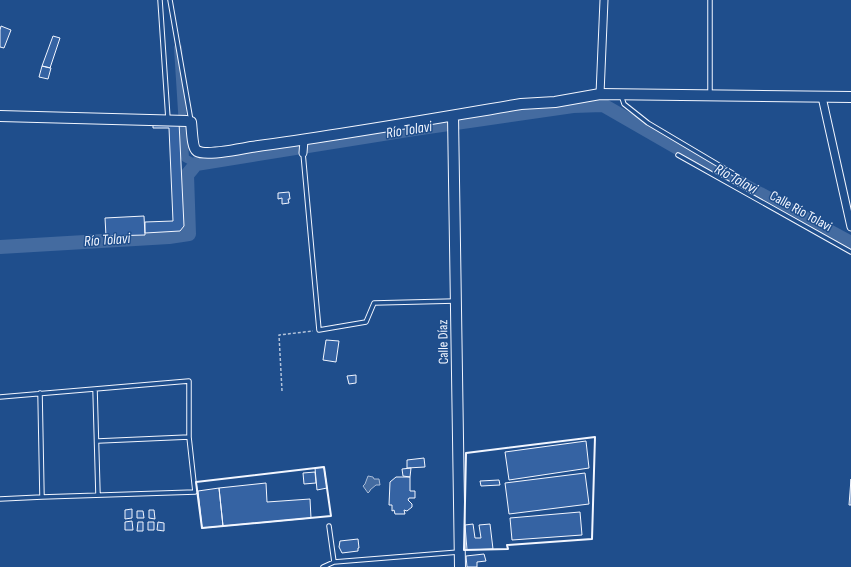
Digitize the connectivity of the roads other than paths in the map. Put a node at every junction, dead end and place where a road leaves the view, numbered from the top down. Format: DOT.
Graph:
graph roads {
  1 [pos="160,0"];
  2 [pos="170,0"];
  3 [pos="604,0"];
  4 [pos="710,0"];
  5 [pos="600,94"];
  6 [pos="621,94"];
  7 [pos="710,95"];
  8 [pos="822,97"];
  9 [pos="851,97"];
  10 [pos="0,116"];
  11 [pos="168,120"];
  12 [pos="186,121"];
  13 [pos="453,122"];
  14 [pos="305,142"];
  15 [pos="303,153"];
  16 [pos="678,155"];
  17 [pos="734,174"];
  18 [pos="851,227"];
  19 [pos="851,252"];
  20 [pos="456,301"];
  21 [pos="95,389"];
  22 [pos="40,394"];
  23 [pos="0,397"];
  24 [pos="189,437"];
  25 [pos="98,441"];
  26 [pos="98,495"];
  27 [pos="42,497"];
  28 [pos="0,499"];
  29 [pos="329,526"];
  30 [pos="460,552"];
  31 [pos="334,562"];
  32 [pos="323,567"];
  33 [pos="460,567"];
  1 -- 11 [label="lane"];
  2 -- 12 [label="lane"];
  3 -- 5 [label="street"];
  4 -- 7 [label="lane"];
  5 -- 6 [label="street"];
  5 -- 13 [label="street"];
  6 -- 7 [label="street"];
  6 -- 17 [label="lane"];
  7 -- 8 [label="street"];
  8 -- 9 [label="street"];
  8 -- 18 [label="street"];
  10 -- 11 [label="street"];
  11 -- 12 [label="street"];
  12 -- 14 [label="street"];
  13 -- 14 [label="street"];
  13 -- 20 [label="street, Calle Díaz"];
  14 -- 15 [label="street"];
  15 -- 20 [label="lane"];
  16 -- 19 [label="lane, Calle Río Tolavi"];
  20 -- 30 [label="street, Calle Díaz"];
  21 -- 22 [label="lane"];
  21 -- 24 [label="lane"];
  21 -- 25 [label="lane"];
  22 -- 23 [label="lane"];
  22 -- 27 [label="lane"];
  24 -- 25 [label="lane"];
  24 -- 26 [label="lane"];
  25 -- 26 [label="lane"];
  26 -- 27 [label="lane"];
  27 -- 28 [label="lane"];
  29 -- 31 [label="lane"];
  30 -- 31 [label="lane"];
  30 -- 33 [label="street, Calle Díaz"];
  31 -- 32 [label="lane"];
}
